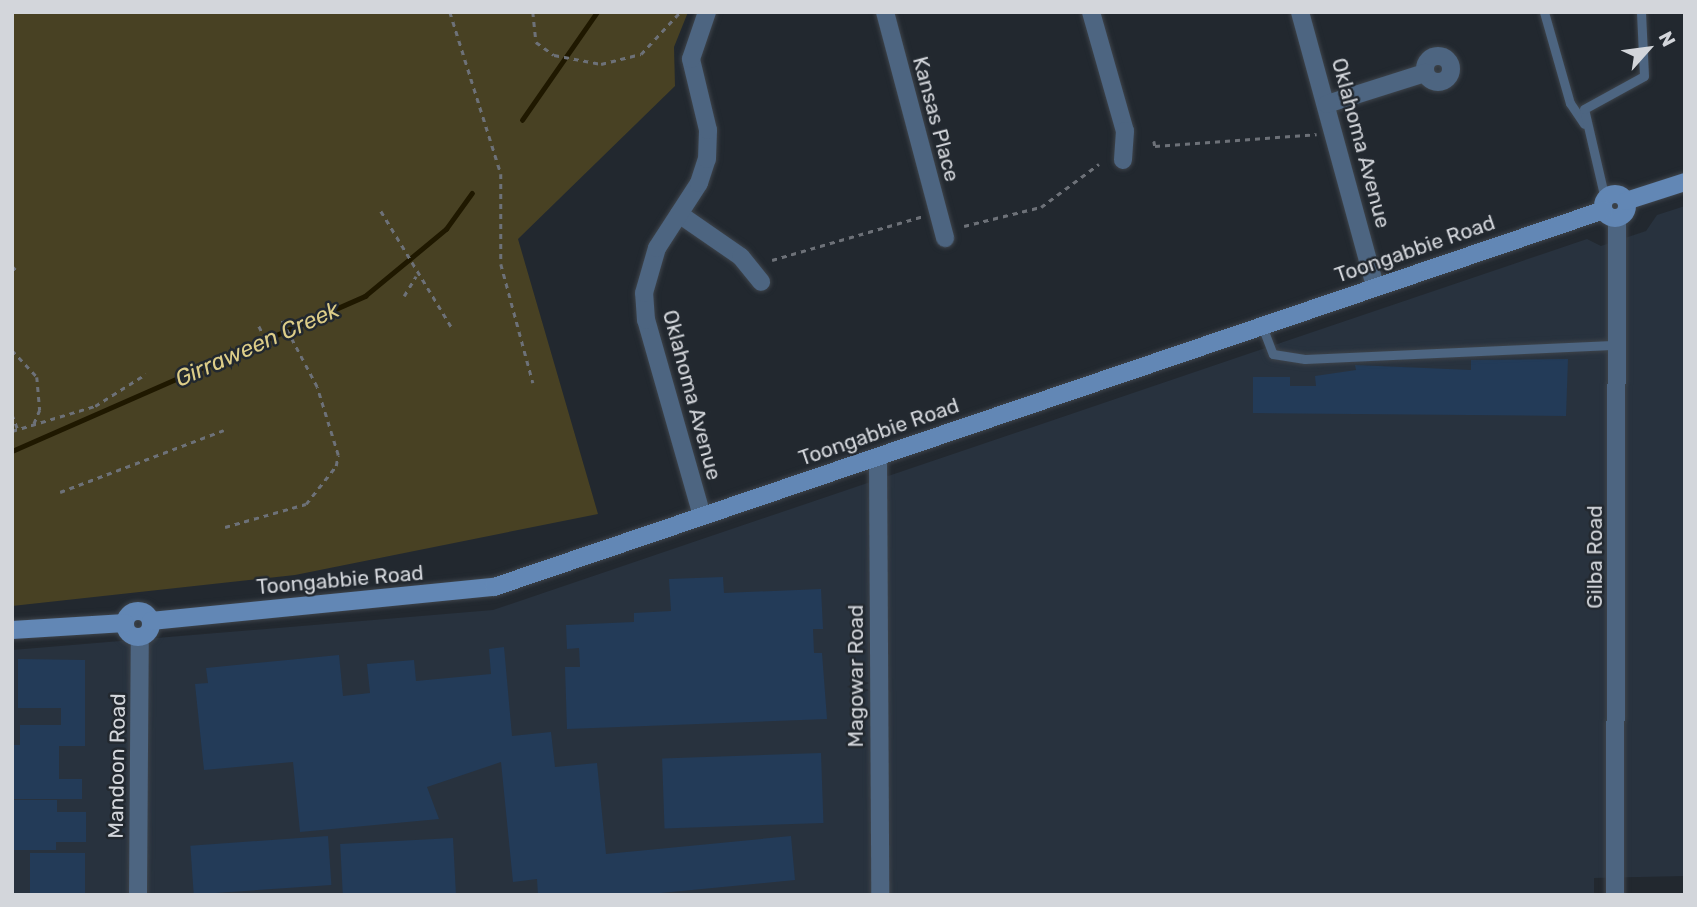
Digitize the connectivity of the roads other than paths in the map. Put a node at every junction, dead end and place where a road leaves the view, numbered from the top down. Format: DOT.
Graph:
graph roads {
  1 [pos="707,12"];
  2 [pos="885,12"];
  3 [pos="1091,12"];
  4 [pos="1300,12"];
  5 [pos="1544,12"];
  6 [pos="1641,12"];
  7 [pos="1425,73"];
  8 [pos="1327,104"];
  9 [pos="1585,126"];
  10 [pos="1123,159"];
  11 [pos="1685,181"];
  12 [pos="1609,209"];
  13 [pos="679,214"];
  14 [pos="944,238"];
  15 [pos="761,282"];
  16 [pos="1375,287"];
  17 [pos="1262,326"];
  18 [pos="1618,345"];
  19 [pos="878,457"];
  20 [pos="702,516"];
  21 [pos="151,621"];
  22 [pos="125,622"];
  23 [pos="12,630"];
  24 [pos="140,637"];
  25 [pos="138,895"];
  26 [pos="880,895"];
  27 [pos="1615,895"];
  1 -- 13 [label="street, Oklahoma Avenue"];
  2 -- 14 [label="street, Kansas Place"];
  3 -- 10 [label="street"];
  4 -- 8 [label="street, Oklahoma Avenue"];
  5 -- 9 [label="lane"];
  6 -- 9 [label="lane"];
  7 -- 8 [label="street"];
  8 -- 16 [label="street, Oklahoma Avenue"];
  9 -- 12 [label="lane"];
  11 -- 12 [label="main road"];
  12 -- 16 [label="main road, Toongabbie Road"];
  12 -- 18 [label="street, Gilba Road"];
  13 -- 15 [label="street"];
  13 -- 20 [label="street, Oklahoma Avenue"];
  16 -- 17 [label="main road, Toongabbie Road"];
  17 -- 18 [label="lane"];
  17 -- 19 [label="main road, Toongabbie Road"];
  18 -- 27 [label="street, Gilba Road"];
  19 -- 20 [label="main road, Toongabbie Road"];
  19 -- 26 [label="street, Magowar Road"];
  20 -- 21 [label="main road, Toongabbie Road"];
  21 -- 22 [label="main road, Toongabbie Road"];
  21 -- 24 [label="main road"];
  22 -- 23 [label="main road"];
  22 -- 24 [label="main road"];
  24 -- 25 [label="street, Mandoon Road"];
}
